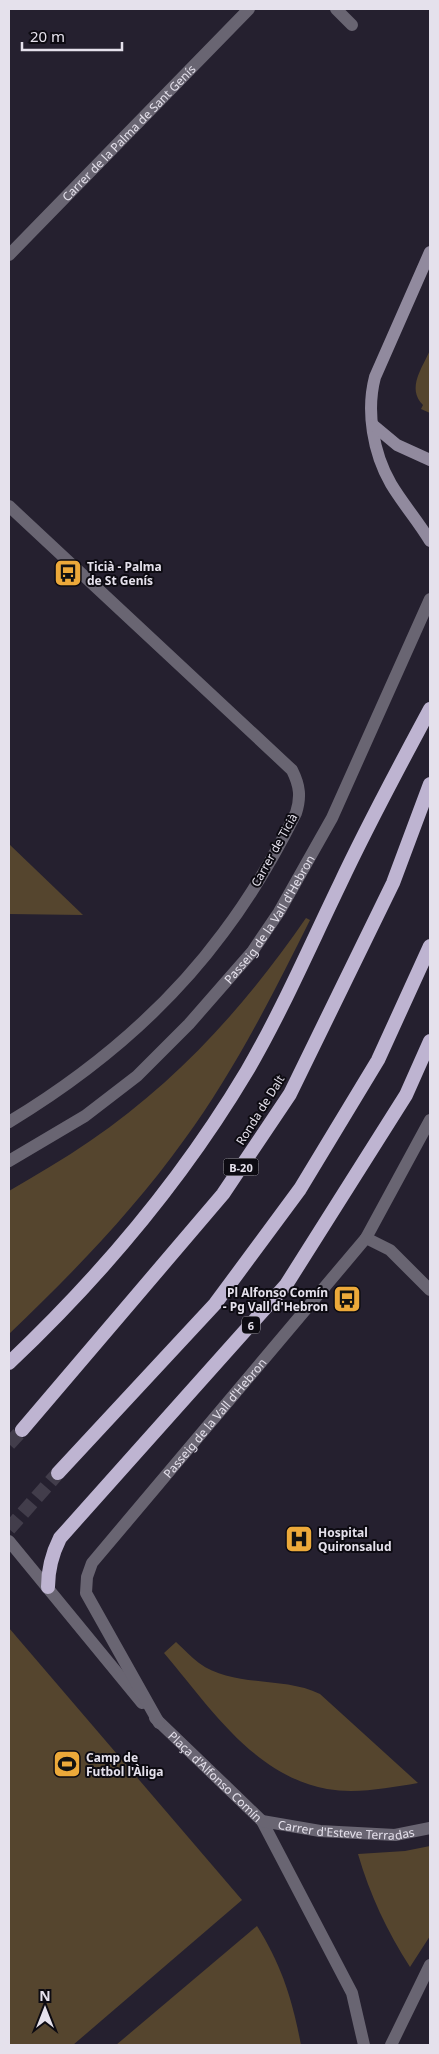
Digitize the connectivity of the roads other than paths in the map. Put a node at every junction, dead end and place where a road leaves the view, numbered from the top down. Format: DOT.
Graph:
graph roads {
  1 [pos="248,9"];
  2 [pos="336,9"];
  3 [pos="352,25"];
  4 [pos="430,252"];
  5 [pos="9,255"];
  6 [pos="373,425"];
  7 [pos="430,460"];
  8 [pos="9,506"];
  9 [pos="430,541"];
  10 [pos="430,599"];
  11 [pos="430,709"];
  12 [pos="430,784"];
  13 [pos="430,946"];
  14 [pos="430,1041"];
  15 [pos="430,1120"];
  16 [pos="9,1122"];
  17 [pos="9,1160"];
  18 [pos="366,1238"];
  19 [pos="430,1290"];
  20 [pos="9,1363"];
  21 [pos="22,1430"];
  22 [pos="58,1473"];
  23 [pos="9,1541"];
  24 [pos="48,1587"];
  25 [pos="159,1723"];
  26 [pos="262,1821"];
  27 [pos="430,1828"];
  28 [pos="430,1965"];
  29 [pos="364,2045"];
  30 [pos="391,2045"];
  1 -- 5 [label="street, Carrer de la Palma de Sant Genís"];
  2 -- 3 [label="street"];
  4 -- 6 [label="main road"];
  6 -- 7 [label="main road"];
  6 -- 9 [label="main road"];
  8 -- 16 [label="street, Carrer de Ticià"];
  10 -- 17 [label="street, Passeig de la Vall d'Hebron"];
  11 -- 20 [label="highway"];
  12 -- 21 [label="highway, Ronda de Dalt / B-20"];
  13 -- 22 [label="highway"];
  14 -- 24 [label="highway, 6"];
  15 -- 18 [label="street, Passeig de la Vall d'Hebron"];
  18 -- 19 [label="street"];
  18 -- 25 [label="street, Passeig de la Vall d'Hebron"];
  23 -- 24 [label="street, Plaça d'Alfonso Comín"];
  24 -- 25 [label="street, Plaça d'Alfonso Comín"];
  25 -- 26 [label="street, Plaça d'Alfonso Comín"];
  26 -- 27 [label="street, Carrer d'Esteve Terradas"];
  26 -- 29 [label="street, Plaça d'Alfonso Comín"];
  28 -- 30 [label="street"];
}
